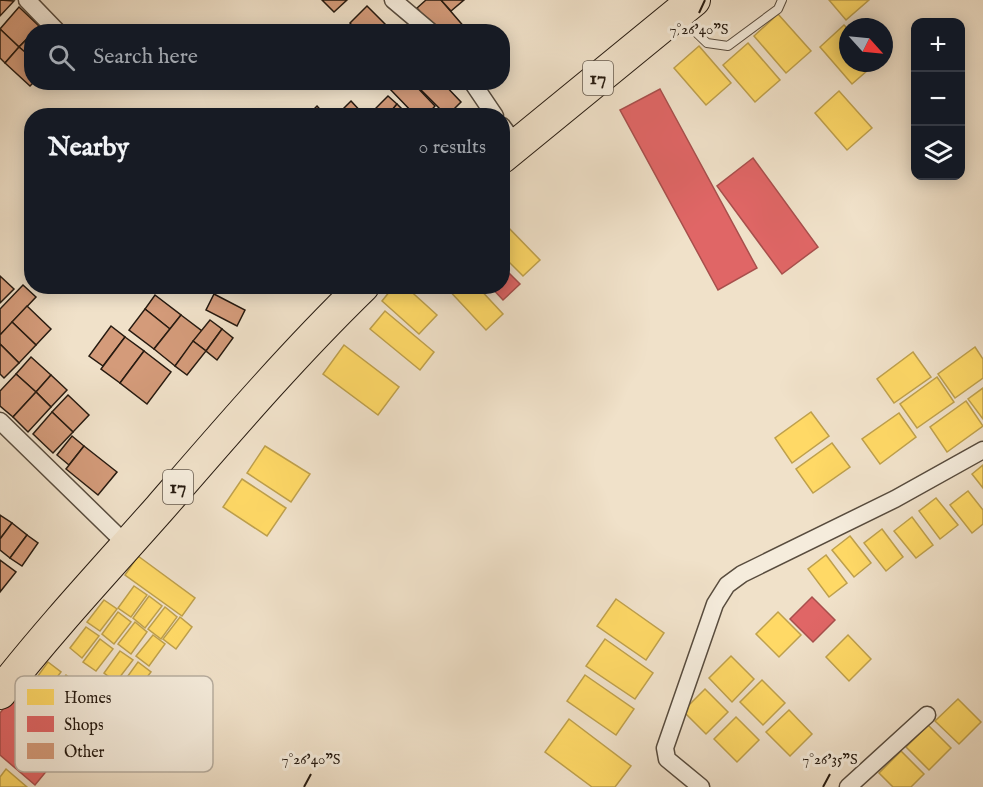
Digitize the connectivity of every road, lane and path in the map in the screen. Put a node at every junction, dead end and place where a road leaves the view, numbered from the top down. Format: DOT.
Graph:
graph roads {
  1 [pos="27,0"];
  2 [pos="393,0"];
  3 [pos="782,0"];
  4 [pos="685,7"];
  5 [pos="50,24"];
  6 [pos="422,24"];
  7 [pos="477,90"];
  8 [pos="490,108"];
  9 [pos="510,141"];
  10 [pos="355,294"];
  11 [pos="0,421"];
  12 [pos="983,450"];
  13 [pos="127,545"];
  14 [pos="0,693"];
  15 [pos="927,715"];
  16 [pos="701,787"];
  17 [pos="848,787"];
  1 -- 5 [label="street"];
  2 -- 6 [label="street"];
  3 -- 4 [label="lane"];
  4 -- 9 [label="highway, 17"];
  7 -- 8 [label="street"];
  10 -- 13 [label="highway, 17"];
  11 -- 13 [label="street"];
  12 -- 16 [label="street"];
  13 -- 14 [label="highway, 17"];
  15 -- 17 [label="street"];
}
